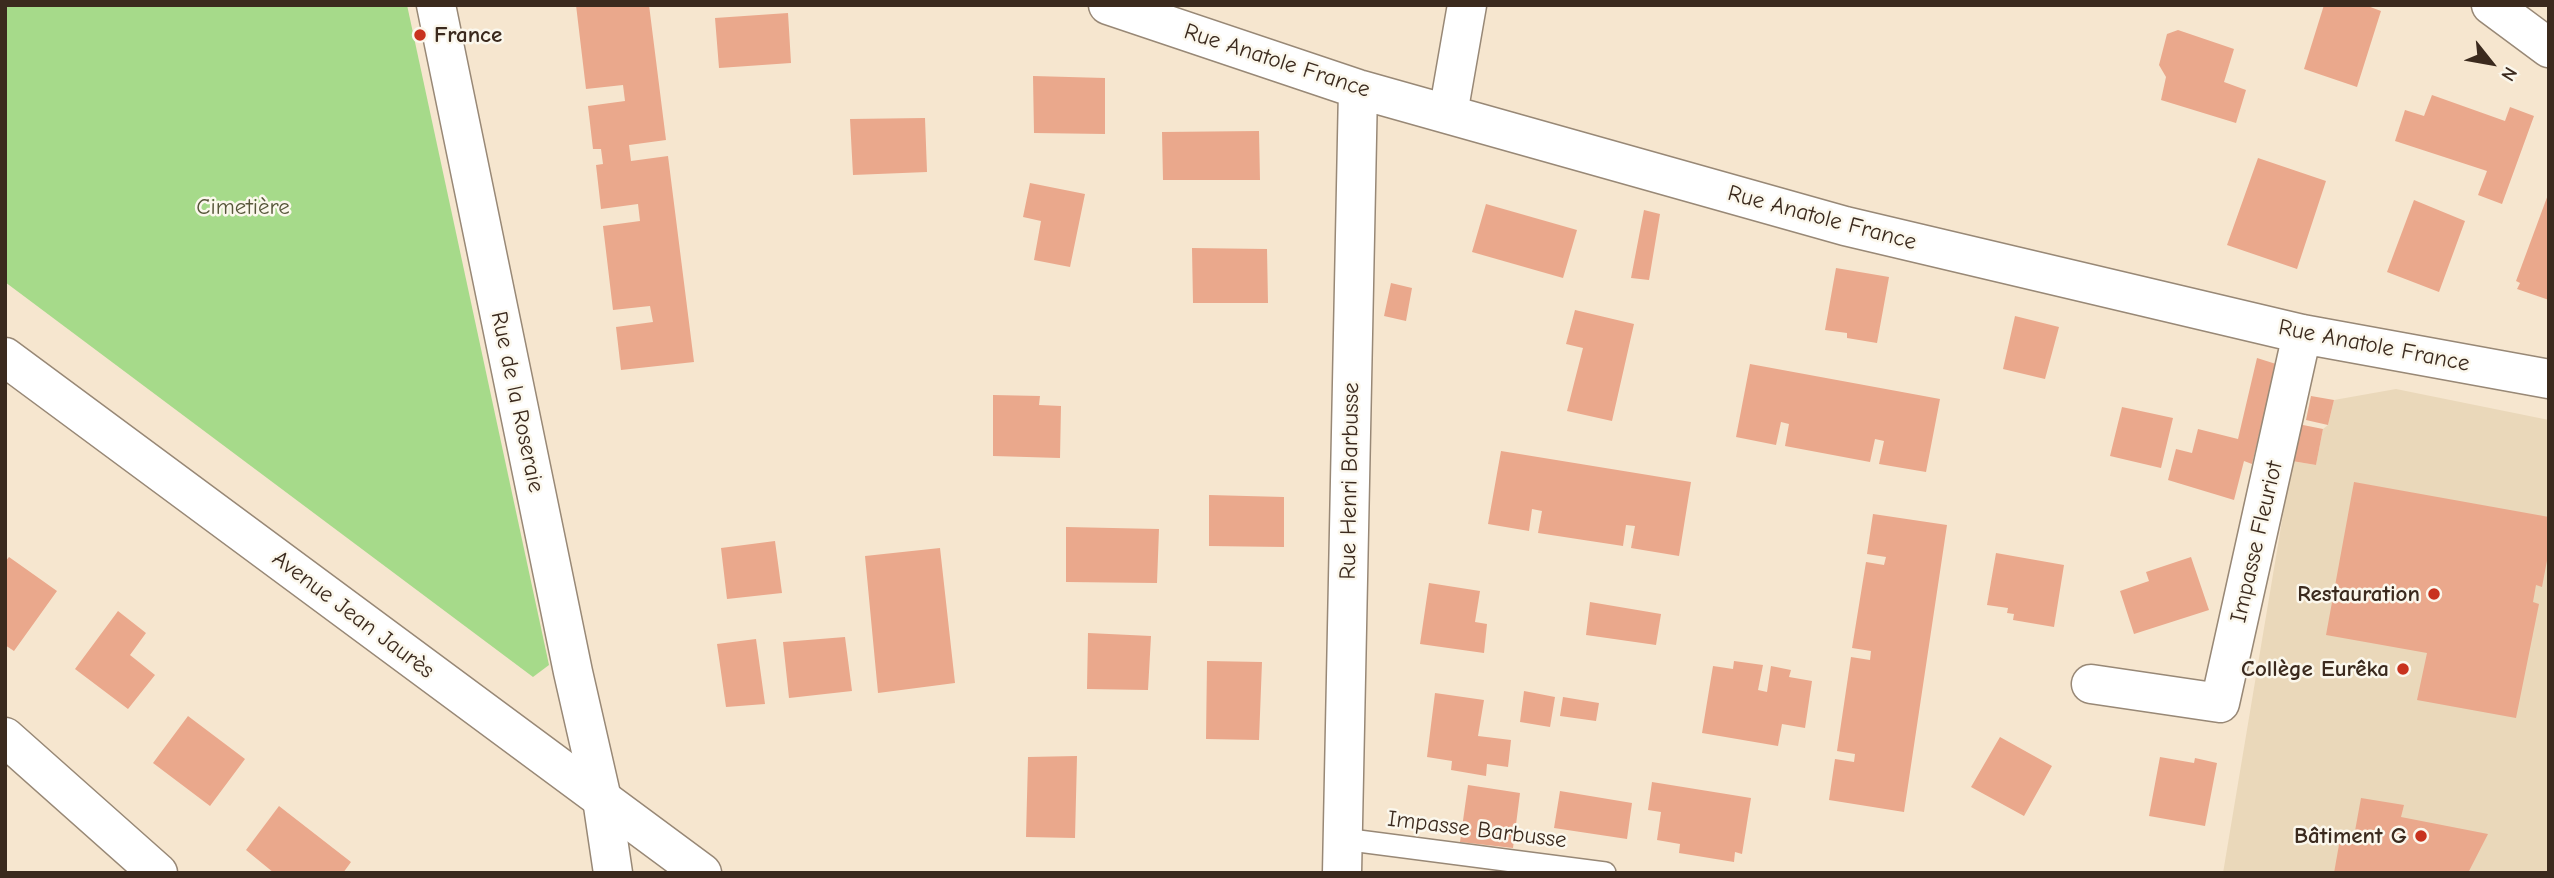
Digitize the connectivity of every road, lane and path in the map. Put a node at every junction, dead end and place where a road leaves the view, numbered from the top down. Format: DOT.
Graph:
graph roads {
  1 [pos="436,5"];
  2 [pos="1108,5"];
  3 [pos="1466,5"];
  4 [pos="2491,5"];
  5 [pos="2549,48"];
  6 [pos="1358,89"];
  7 [pos="1448,114"];
  8 [pos="2302,334"];
  9 [pos="5,357"];
  10 [pos="2549,379"];
  11 [pos="2091,684"];
  12 [pos="5,737"];
  13 [pos="602,799"];
  14 [pos="1343,856"];
  15 [pos="158,873"];
  16 [pos="613,873"];
  17 [pos="702,873"];
  18 [pos="1605,873"];
  1 -- 13 [label="street, Rue de la Roseraie"];
  2 -- 6 [label="street, Rue Anatole France"];
  3 -- 7 [label="street"];
  4 -- 5 [label="street"];
  6 -- 7 [label="street, Rue Anatole France"];
  6 -- 14 [label="street, Rue Henri Barbusse"];
  7 -- 8 [label="street, Rue Anatole France"];
  8 -- 10 [label="street, Rue Anatole France"];
  8 -- 11 [label="street, Impasse Fleuriot"];
  9 -- 13 [label="street, Avenue Jean Jaurès"];
  12 -- 15 [label="street"];
  13 -- 16 [label="street, Rue de la Roseraie"];
  13 -- 17 [label="street, Avenue Jean Jaurès"];
  14 -- 18 [label="lane, Impasse Barbusse"];
}
